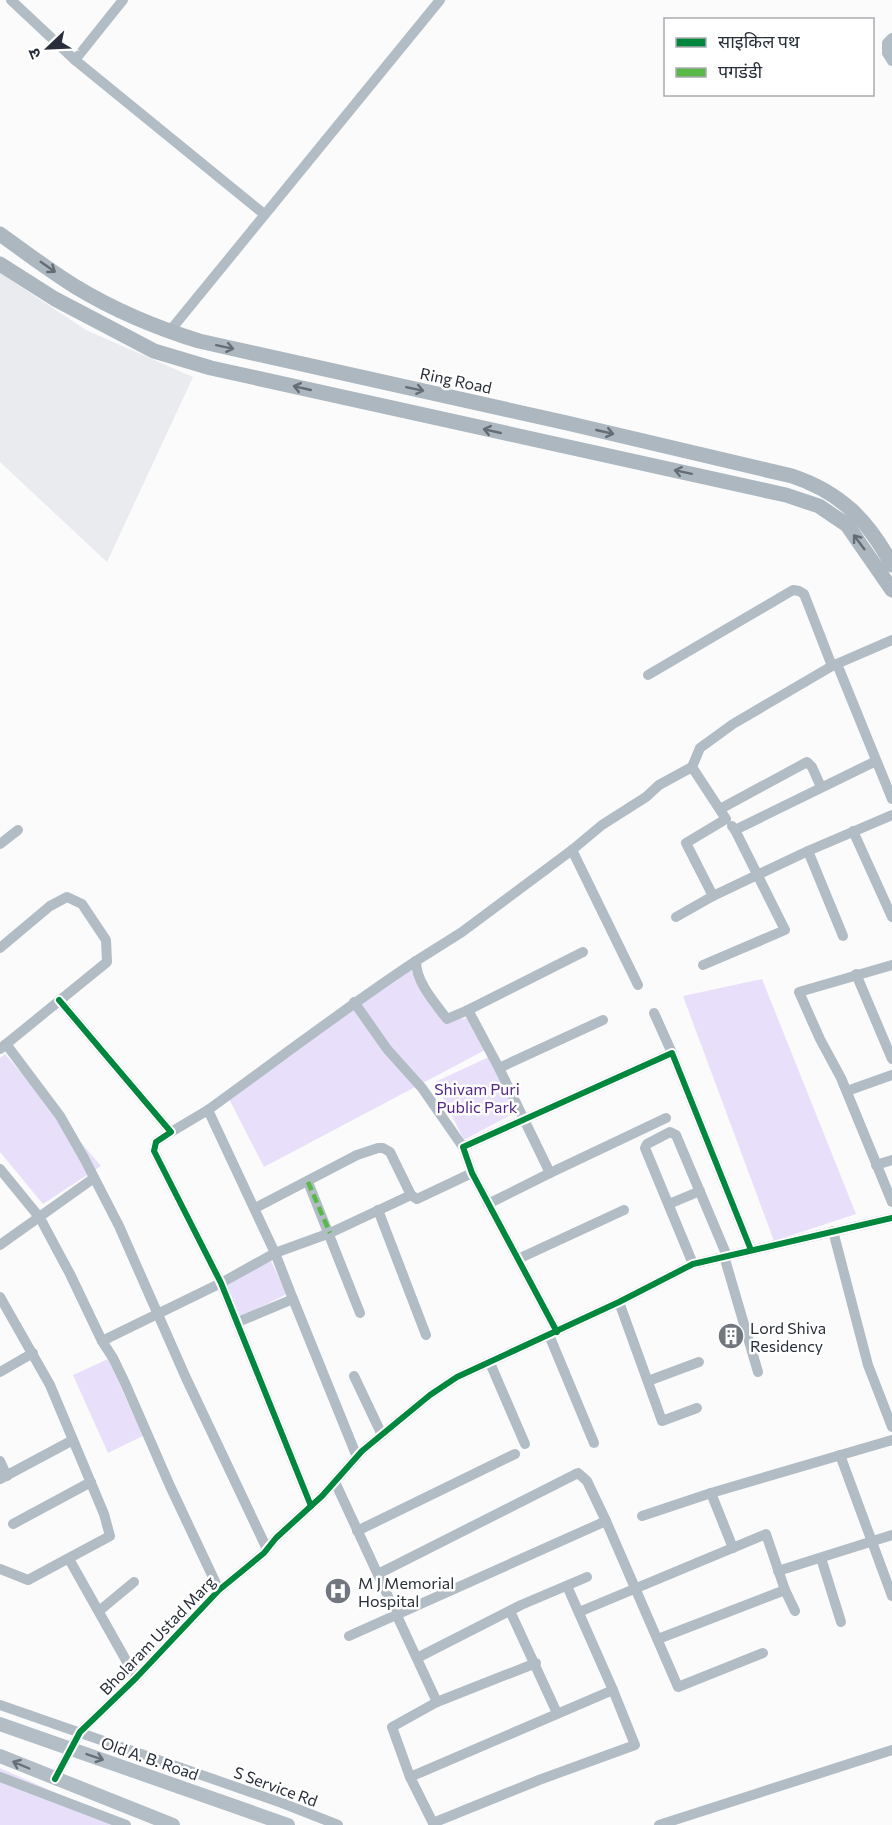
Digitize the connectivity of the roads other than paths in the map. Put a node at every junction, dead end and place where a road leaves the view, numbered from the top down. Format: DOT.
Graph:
graph roads {
  1 [pos="11,0"];
  2 [pos="123,0"];
  3 [pos="440,0"];
  4 [pos="892,38"];
  5 [pos="75,60"];
  6 [pos="892,61"];
  7 [pos="264,214"];
  8 [pos="0,234"];
  9 [pos="0,264"];
  10 [pos="169,332"];
  11 [pos="892,565"];
  12 [pos="892,590"];
  13 [pos="892,640"];
  14 [pos="835,665"];
  15 [pos="648,675"];
  16 [pos="876,761"];
  17 [pos="692,767"];
  18 [pos="821,787"];
  19 [pos="892,799"];
  20 [pos="723,814"];
  21 [pos="892,815"];
  22 [pos="18,830"];
  23 [pos="735,830"];
  24 [pos="854,831"];
  25 [pos="0,844"];
  26 [pos="572,849"];
  27 [pos="808,851"];
  28 [pos="758,874"];
  29 [pos="712,896"];
  30 [pos="676,917"];
  31 [pos="892,917"];
  32 [pos="843,936"];
  33 [pos="0,948"];
  34 [pos="583,952"];
  35 [pos="416,961"];
  36 [pos="703,965"];
  37 [pos="892,965"];
  38 [pos="856,974"];
  39 [pos="638,985"];
  40 [pos="59,1000"];
  41 [pos="354,1002"];
  42 [pos="468,1010"];
  43 [pos="654,1013"];
  44 [pos="603,1020"];
  45 [pos="3,1046"];
  46 [pos="672,1053"];
  47 [pos="892,1059"];
  48 [pos="499,1068"];
  49 [pos="892,1075"];
  50 [pos="847,1091"];
  51 [pos="208,1110"];
  52 [pos="666,1118"];
  53 [pos="525,1120"];
  54 [pos="171,1132"];
  55 [pos="463,1147"];
  56 [pos="892,1160"];
  57 [pos="876,1165"];
  58 [pos="0,1169"];
  59 [pos="472,1173"];
  60 [pos="550,1173"];
  61 [pos="94,1178"];
  62 [pos="308,1182"];
  63 [pos="700,1191"];
  64 [pos="411,1195"];
  65 [pos="892,1202"];
  66 [pos="488,1204"];
  67 [pos="669,1204"];
  68 [pos="255,1208"];
  69 [pos="378,1209"];
  70 [pos="624,1210"];
  71 [pos="40,1218"];
  72 [pos="892,1218"];
  73 [pos="833,1231"];
  74 [pos="330,1233"];
  75 [pos="0,1245"];
  76 [pos="751,1250"];
  77 [pos="275,1253"];
  78 [pos="725,1256"];
  79 [pos="518,1259"];
  80 [pos="693,1264"];
  81 [pos="221,1283"];
  82 [pos="0,1297"];
  83 [pos="293,1299"];
  84 [pos="620,1302"];
  85 [pos="158,1313"];
  86 [pos="360,1313"];
  87 [pos="4,1317"];
  88 [pos="238,1322"];
  89 [pos="553,1333"];
  90 [pos="426,1335"];
  91 [pos="102,1341"];
  92 [pos="33,1353"];
  93 [pos="699,1362"];
  94 [pos="490,1363"];
  95 [pos="0,1372"];
  96 [pos="758,1372"];
  97 [pos="354,1376"];
  98 [pos="648,1381"];
  99 [pos="697,1408"];
  100 [pos="891,1419"];
  101 [pos="382,1435"];
  102 [pos="73,1440"];
  103 [pos="892,1440"];
  104 [pos="594,1443"];
  105 [pos="525,1444"];
  106 [pos="515,1454"];
  107 [pos="840,1455"];
  108 [pos="357,1457"];
  109 [pos="0,1461"];
  110 [pos="3,1477"];
  111 [pos="91,1482"];
  112 [pos="335,1482"];
  113 [pos="711,1492"];
  114 [pos="311,1506"];
  115 [pos="642,1516"];
  116 [pos="606,1521"];
  117 [pos="13,1524"];
  118 [pos="357,1530"];
  119 [pos="892,1535"];
  120 [pos="872,1541"];
  121 [pos="733,1548"];
  122 [pos="267,1549"];
  123 [pos="820,1558"];
  124 [pos="69,1559"];
  125 [pos="0,1569"];
  126 [pos="778,1571"];
  127 [pos="378,1575"];
  128 [pos="586,1577"];
  129 [pos="134,1582"];
  130 [pos="567,1586"];
  131 [pos="634,1588"];
  132 [pos="219,1590"];
  133 [pos="785,1590"];
  134 [pos="892,1596"];
  135 [pos="99,1611"];
  136 [pos="510,1611"];
  137 [pos="795,1611"];
  138 [pos="579,1612"];
  139 [pos="398,1616"];
  140 [pos="842,1622"];
  141 [pos="349,1636"];
  142 [pos="658,1639"];
  143 [pos="763,1653"];
  144 [pos="417,1658"];
  145 [pos="536,1663"];
  146 [pos="136,1678"];
  147 [pos="613,1690"];
  148 [pos="437,1702"];
  149 [pos="0,1705"];
  150 [pos="557,1713"];
  151 [pos="0,1724"];
  152 [pos="80,1732"];
  153 [pos="71,1749"];
  154 [pos="892,1750"];
  155 [pos="0,1756"];
  156 [pos="410,1777"];
  157 [pos="0,1778"];
  158 [pos="55,1779"];
  159 [pos="433,1824"];
  160 [pos="126,1825"];
  161 [pos="172,1825"];
  162 [pos="288,1825"];
  163 [pos="338,1825"];
  164 [pos="659,1825"];
  1 -- 5 [label="street"];
  2 -- 5 [label="street"];
  3 -- 7 [label="street"];
  4 -- 6 [label="street"];
  5 -- 7 [label="street"];
  7 -- 10 [label="street"];
  8 -- 10 [label="highway, Ring Road, one-way"];
  12 -- 9 [label="highway, one-way"];
  10 -- 11 [label="highway, Ring Road, one-way"];
  13 -- 14 [label="street"];
  14 -- 15 [label="street"];
  14 -- 16 [label="street"];
  14 -- 17 [label="street"];
  16 -- 18 [label="street"];
  16 -- 19 [label="street"];
  17 -- 20 [label="street"];
  17 -- 26 [label="street"];
  18 -- 20 [label="street"];
  18 -- 23 [label="street"];
  20 -- 23 [label="street"];
  20 -- 29 [label="street"];
  21 -- 24 [label="street"];
  22 -- 25 [label="street"];
  23 -- 28 [label="street"];
  24 -- 27 [label="street"];
  24 -- 31 [label="street"];
  26 -- 35 [label="street"];
  26 -- 39 [label="street"];
  27 -- 28 [label="street"];
  27 -- 32 [label="street"];
  28 -- 29 [label="street"];
  28 -- 36 [label="street"];
  29 -- 30 [label="street"];
  33 -- 40 [label="street"];
  34 -- 42 [label="street"];
  35 -- 41 [label="street"];
  35 -- 42 [label="street"];
  37 -- 38 [label="street"];
  38 -- 47 [label="street"];
  38 -- 50 [label="street"];
  40 -- 45 [label="street"];
  40 -- 54 [label="street"];
  41 -- 51 [label="street"];
  41 -- 55 [label="street"];
  42 -- 48 [label="street"];
  43 -- 46 [label="street"];
  44 -- 48 [label="street"];
  45 -- 61 [label="street"];
  46 -- 53 [label="street"];
  46 -- 76 [label="street"];
  48 -- 53 [label="street"];
  49 -- 50 [label="street"];
  50 -- 57 [label="street"];
  51 -- 54 [label="street"];
  51 -- 68 [label="street"];
  52 -- 60 [label="street"];
  53 -- 55 [label="street"];
  53 -- 60 [label="street"];
  54 -- 81 [label="street"];
  55 -- 59 [label="street"];
  56 -- 57 [label="street"];
  57 -- 65 [label="street"];
  58 -- 71 [label="street"];
  59 -- 64 [label="street"];
  59 -- 66 [label="street"];
  60 -- 66 [label="street"];
  61 -- 71 [label="street"];
  61 -- 85 [label="street"];
  62 -- 64 [label="street"];
  62 -- 68 [label="street"];
  62 -- 74 [label="street"];
  63 -- 67 [label="street"];
  63 -- 67 [label="street"];
  63 -- 78 [label="street"];
  64 -- 69 [label="street"];
  66 -- 79 [label="street"];
  67 -- 80 [label="street"];
  68 -- 77 [label="street"];
  69 -- 74 [label="street"];
  69 -- 90 [label="street"];
  70 -- 79 [label="street"];
  71 -- 75 [label="street"];
  71 -- 91 [label="street"];
  72 -- 73 [label="street, Bholaram Ustad Marg"];
  73 -- 76 [label="street, Bholaram Ustad Marg"];
  73 -- 100 [label="street"];
  74 -- 77 [label="street"];
  74 -- 86 [label="street"];
  76 -- 78 [label="street, Bholaram Ustad Marg"];
  77 -- 81 [label="street"];
  77 -- 83 [label="street"];
  78 -- 80 [label="street, Bholaram Ustad Marg"];
  78 -- 96 [label="street"];
  79 -- 89 [label="street"];
  80 -- 84 [label="street, Bholaram Ustad Marg"];
  81 -- 85 [label="street"];
  81 -- 88 [label="street"];
  82 -- 87 [label="street"];
  83 -- 88 [label="street"];
  83 -- 108 [label="street"];
  84 -- 89 [label="street, Bholaram Ustad Marg"];
  84 -- 98 [label="street"];
  85 -- 91 [label="street"];
  85 -- 122 [label="street"];
  87 -- 92 [label="street"];
  88 -- 114 [label="street"];
  89 -- 94 [label="street, Bholaram Ustad Marg"];
  89 -- 104 [label="street"];
  91 -- 132 [label="street"];
  92 -- 95 [label="street"];
  92 -- 102 [label="street"];
  93 -- 98 [label="street"];
  94 -- 101 [label="street, Bholaram Ustad Marg"];
  94 -- 105 [label="street"];
  97 -- 101 [label="street"];
  98 -- 99 [label="street"];
  101 -- 108 [label="street, Bholaram Ustad Marg"];
  102 -- 110 [label="street"];
  102 -- 111 [label="street"];
  103 -- 107 [label="street"];
  106 -- 118 [label="street"];
  107 -- 113 [label="street"];
  107 -- 120 [label="street"];
  108 -- 112 [label="street, Bholaram Ustad Marg"];
  109 -- 110 [label="street"];
  111 -- 117 [label="street"];
  111 -- 124 [label="street"];
  112 -- 114 [label="street, Bholaram Ustad Marg"];
  112 -- 118 [label="street"];
  113 -- 115 [label="street"];
  113 -- 121 [label="street"];
  114 -- 122 [label="street, Bholaram Ustad Marg"];
  116 -- 127 [label="street"];
  116 -- 131 [label="street"];
  116 -- 139 [label="street"];
  118 -- 127 [label="street"];
  119 -- 120 [label="street"];
  120 -- 123 [label="street"];
  120 -- 134 [label="street"];
  121 -- 126 [label="street"];
  121 -- 131 [label="street"];
  122 -- 132 [label="street, Bholaram Ustad Marg"];
  123 -- 126 [label="street"];
  123 -- 140 [label="street"];
  124 -- 125 [label="street"];
  124 -- 135 [label="street"];
  126 -- 133 [label="street"];
  127 -- 139 [label="street"];
  128 -- 130 [label="street"];
  129 -- 135 [label="street"];
  130 -- 136 [label="street"];
  130 -- 138 [label="street"];
  131 -- 138 [label="street"];
  131 -- 142 [label="street"];
  132 -- 146 [label="street, Bholaram Ustad Marg"];
  133 -- 137 [label="street"];
  133 -- 142 [label="street"];
  135 -- 146 [label="street"];
  136 -- 144 [label="street"];
  136 -- 145 [label="street"];
  138 -- 147 [label="street"];
  139 -- 141 [label="street"];
  139 -- 144 [label="street"];
  142 -- 143 [label="street"];
  144 -- 148 [label="street"];
  145 -- 148 [label="street"];
  145 -- 150 [label="street"];
  146 -- 152 [label="street, Bholaram Ustad Marg"];
  147 -- 150 [label="street"];
  147 -- 159 [label="street"];
  148 -- 156 [label="street"];
  149 -- 152 [label="street, S Service Rd"];
  150 -- 156 [label="street"];
  151 -- 153 [label="main road, Old A. B. Road"];
  152 -- 153 [label="street, Bholaram Ustad Marg"];
  152 -- 163 [label="street, S Service Rd"];
  153 -- 158 [label="street, Bholaram Ustad Marg"];
  153 -- 162 [label="main road, Old A. B. Road, one-way"];
  154 -- 164 [label="street"];
  158 -- 155 [label="main road, one-way"];
  156 -- 159 [label="street"];
  157 -- 160 [label="street"];
  158 -- 161 [label="main road"];
}
